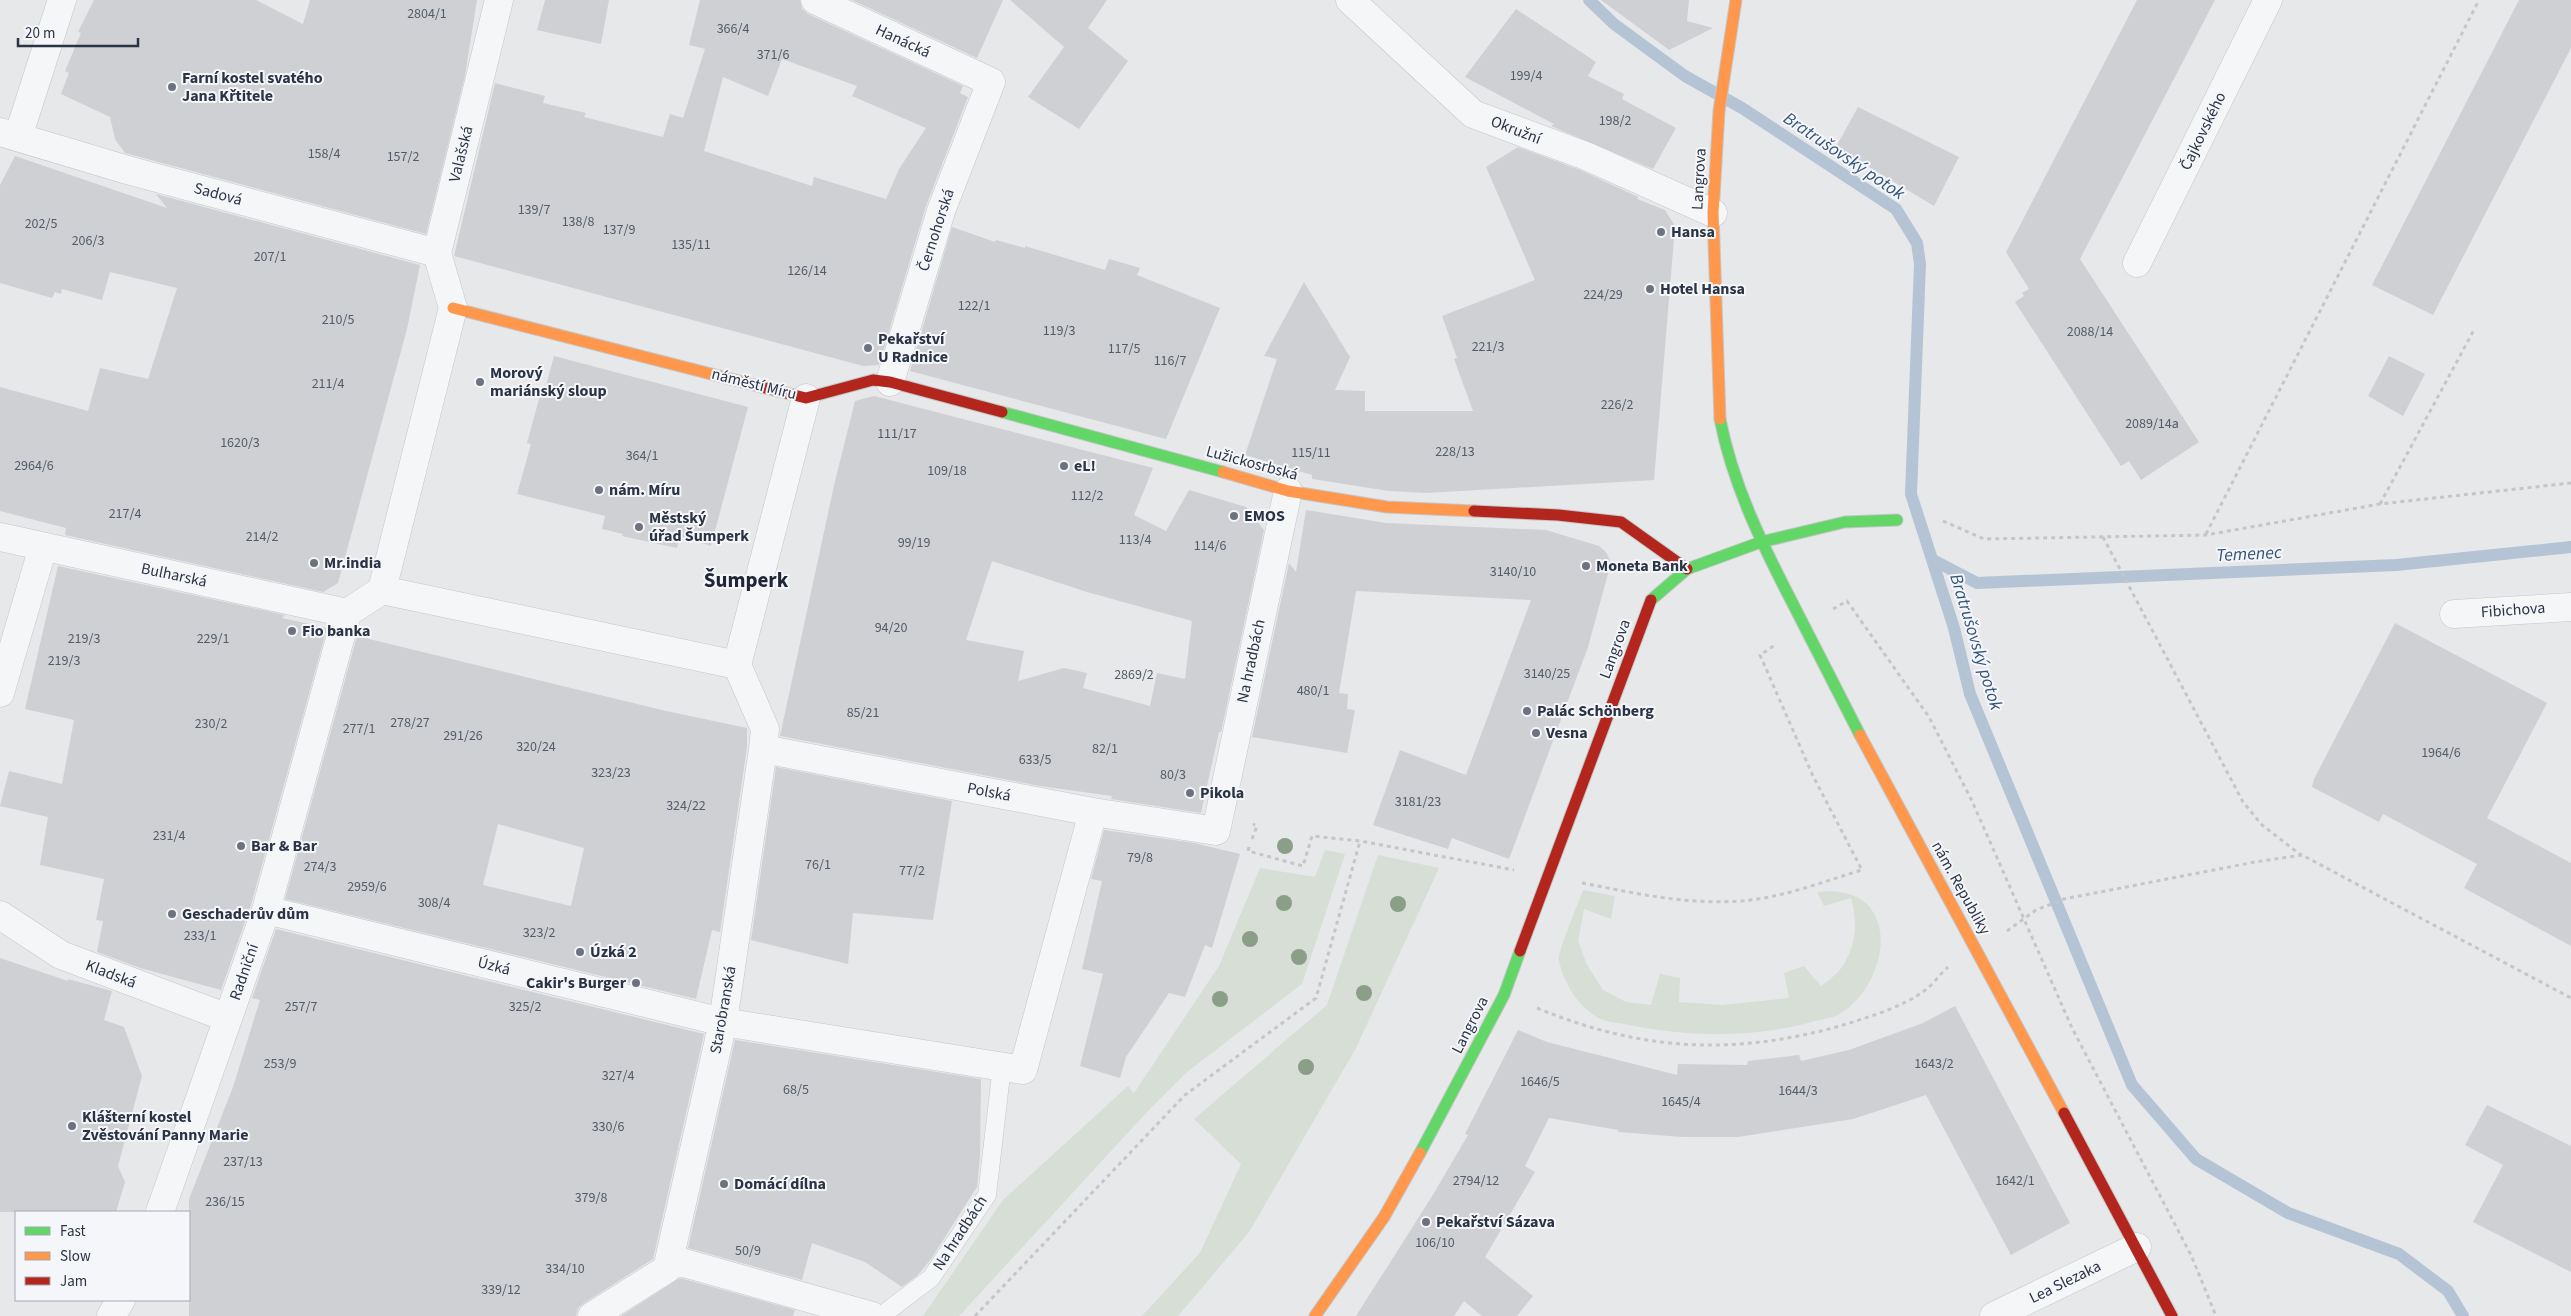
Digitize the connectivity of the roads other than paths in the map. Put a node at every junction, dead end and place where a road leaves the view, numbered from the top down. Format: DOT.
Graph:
graph roads {
  1 [pos="62,0"];
  2 [pos="499,0"];
  3 [pos="815,0"];
  4 [pos="1350,0"];
  5 [pos="1736,0"];
  6 [pos="2268,0"];
  7 [pos="991,82"];
  8 [pos="9,134"];
  9 [pos="1713,214"];
  10 [pos="437,253"];
  11 [pos="2137,263"];
  12 [pos="453,308"];
  13 [pos="890,382"];
  14 [pos="806,398"];
  15 [pos="1288,491"];
  16 [pos="1897,520"];
  17 [pos="0,537"];
  18 [pos="1761,542"];
  19 [pos="43,547"];
  20 [pos="1687,569"];
  21 [pos="382,590"];
  22 [pos="2571,607"];
  23 [pos="347,613"];
  24 [pos="2454,614"];
  25 [pos="737,665"];
  26 [pos="0,694"];
  27 [pos="763,748"];
  28 [pos="1093,812"];
  29 [pos="1216,831"];
  30 [pos="266,910"];
  31 [pos="0,916"];
  32 [pos="228,1018"];
  33 [pos="723,1022"];
  34 [pos="1002,1066"];
  35 [pos="160,1211"];
  36 [pos="2137,1247"];
  37 [pos="670,1260"];
  38 [pos="121,1301"];
  39 [pos="111,1316"];
  40 [pos="592,1316"];
  41 [pos="872,1316"];
  42 [pos="881,1316"];
  43 [pos="1315,1316"];
  44 [pos="1994,1316"];
  45 [pos="2172,1316"];
  1 -- 8 [label="street"];
  2 -- 10 [label="street, Valašská"];
  3 -- 7 [label="street, Hanácká"];
  4 -- 9 [label="street, Okružní"];
  5 -- 9 [label="street, Langrova"];
  6 -- 11 [label="street, Čajkovského"];
  7 -- 13 [label="street, Černohorská"];
  8 -- 10 [label="street, Sadová"];
  9 -- 18 [label="street, Langrova"];
  10 -- 12 [label="street, Valašská"];
  12 -- 14 [label="street, náměstí Míru"];
  12 -- 21 [label="street"];
  13 -- 14 [label="street, Lužickosrbská"];
  13 -- 15 [label="street, Lužickosrbská"];
  14 -- 25 [label="street, náměstí Míru"];
  15 -- 20 [label="street, Lužickosrbská"];
  15 -- 29 [label="street, Na hradbách"];
  16 -- 18 [label="street"];
  17 -- 19 [label="street, Bulharská"];
  18 -- 20 [label="street, Langrova"];
  18 -- 36 [label="street, nám. Republiky"];
  19 -- 23 [label="street, Bulharská"];
  19 -- 26 [label="street"];
  20 -- 43 [label="street, Langrova"];
  21 -- 23 [label="street"];
  21 -- 25 [label="street"];
  22 -- 24 [label="street, Fibichova"];
  23 -- 30 [label="street, Radniční"];
  25 -- 27 [label="street, Starobranská"];
  27 -- 28 [label="street, Polská"];
  27 -- 33 [label="street, Starobranská"];
  28 -- 29 [label="street, Polská"];
  28 -- 34 [label="street"];
  30 -- 32 [label="street, Radniční"];
  30 -- 33 [label="street, Úzká"];
  31 -- 32 [label="street, Kladská"];
  32 -- 35 [label="street, Radniční"];
  33 -- 34 [label="street"];
  33 -- 37 [label="street, Starobranská"];
  34 -- 42 [label="lane, Na hradbách"];
  36 -- 44 [label="street, Lea Slezaka"];
  36 -- 45 [label="street, nám. Republiky"];
  37 -- 40 [label="street"];
  37 -- 41 [label="street"];
  38 -- 39 [label="street"];
}
